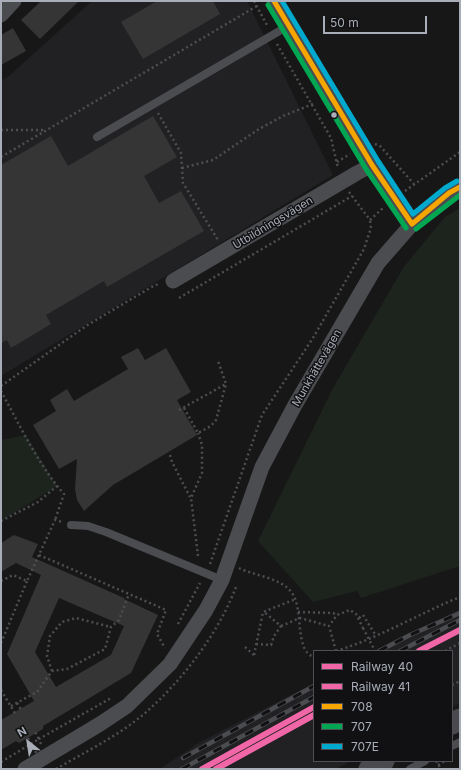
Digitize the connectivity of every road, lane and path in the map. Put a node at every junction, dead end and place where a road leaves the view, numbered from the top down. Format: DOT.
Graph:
graph roads {
  1 [pos="254,1"];
  2 [pos="274,1"];
  3 [pos="257,6"];
  4 [pos="288,26"];
  5 [pos="272,35"];
  6 [pos="313,104"];
  7 [pos="153,105"];
  8 [pos="1,130"];
  9 [pos="48,130"];
  10 [pos="97,137"];
  11 [pos="372,143"];
  12 [pos="460,152"];
  13 [pos="1,158"];
  14 [pos="372,165"];
  15 [pos="182,168"];
  16 [pos="343,181"];
  17 [pos="414,184"];
  18 [pos="460,187"];
  19 [pos="352,196"];
  20 [pos="393,199"];
  21 [pos="370,220"];
  22 [pos="412,224"];
  23 [pos="220,244"];
  24 [pos="173,281"];
  25 [pos="179,298"];
  26 [pos="218,361"];
  27 [pos="226,384"];
  28 [pos="1,386"];
  29 [pos="1,391"];
  30 [pos="184,408"];
  31 [pos="179,410"];
  32 [pos="198,433"];
  33 [pos="170,455"];
  34 [pos="57,486"];
  35 [pos="191,498"];
  36 [pos="55,520"];
  37 [pos="1,521"];
  38 [pos="71,525"];
  39 [pos="38,555"];
  40 [pos="198,556"];
  41 [pos="214,556"];
  42 [pos="229,563"];
  43 [pos="205,572"];
  44 [pos="222,580"];
  45 [pos="1,581"];
  46 [pos="27,581"];
  47 [pos="129,594"];
  48 [pos="460,597"];
  49 [pos="296,599"];
  50 [pos="263,612"];
  51 [pos="298,612"];
  52 [pos="337,615"];
  53 [pos="300,618"];
  54 [pos="359,618"];
  55 [pos="281,626"];
  56 [pos="329,626"];
  57 [pos="111,627"];
  58 [pos="176,627"];
  59 [pos="376,636"];
  60 [pos="169,641"];
  61 [pos="1,643"];
  62 [pos="460,643"];
  63 [pos="256,644"];
  64 [pos="245,647"];
  65 [pos="166,648"];
  66 [pos="336,650"];
  67 [pos="339,650"];
  68 [pos="374,650"];
  69 [pos="447,650"];
  70 [pos="162,653"];
  71 [pos="313,656"];
  72 [pos="52,671"];
  73 [pos="1,690"];
  74 [pos="115,696"];
  75 [pos="16,703"];
  76 [pos="11,706"];
  77 [pos="22,711"];
  78 [pos="16,715"];
  79 [pos="34,730"];
  80 [pos="28,738"];
  81 [pos="39,739"];
  82 [pos="1,762"];
  83 [pos="46,762"];
  84 [pos="382,762"];
  85 [pos="423,762"];
  86 [pos="436,762"];
  87 [pos="443,762"];
  88 [pos="438,765"];
  89 [pos="25,769"];
  90 [pos="369,769"];
  91 [pos="410,769"];
  92 [pos="441,769"];
  1 -- 3 [label="path"];
  2 -- 4 [label="street"];
  3 -- 5 [label="path"];
  3 -- 9 [label="path"];
  4 -- 5 [label="lane"];
  4 -- 14 [label="street"];
  5 -- 6 [label="path"];
  5 -- 7 [label="lane"];
  6 -- 15 [label="path"];
  6 -- 16 [label="path"];
  7 -- 10 [label="lane"];
  7 -- 15 [label="path"];
  8 -- 9 [label="path"];
  9 -- 13 [label="path"];
  11 -- 17 [label="path"];
  12 -- 17 [label="path"];
  14 -- 16 [label="street, Utbildningsvägen"];
  14 -- 20 [label="street"];
  15 -- 23 [label="path"];
  16 -- 19 [label="path"];
  16 -- 24 [label="street, Utbildningsvägen"];
  17 -- 20 [label="path"];
  18 -- 22 [label="street, Munkhättevägen"];
  19 -- 21 [label="path"];
  19 -- 25 [label="path"];
  20 -- 21 [label="path"];
  20 -- 22 [label="street"];
  21 -- 41 [label="path"];
  22 -- 42 [label="street, Munkhättevägen"];
  24 -- 28 [label="path"];
  26 -- 27 [label="path"];
  27 -- 30 [label="path"];
  27 -- 32 [label="path"];
  29 -- 34 [label="path"];
  30 -- 31 [label="path"];
  30 -- 32 [label="path"];
  32 -- 35 [label="path"];
  33 -- 35 [label="path"];
  34 -- 36 [label="path"];
  34 -- 37 [label="path"];
  35 -- 40 [label="path"];
  36 -- 38 [label="path"];
  36 -- 39 [label="path"];
  38 -- 43 [label="lane"];
  39 -- 46 [label="path"];
  39 -- 47 [label="path"];
  41 -- 42 [label="path"];
  41 -- 43 [label="path"];
  42 -- 44 [label="street, Munkhättevägen"];
  42 -- 49 [label="path"];
  43 -- 44 [label="lane"];
  43 -- 58 [label="path"];
  44 -- 83 [label="street, Munkhättevägen"];
  45 -- 46 [label="path"];
  46 -- 61 [label="path"];
  47 -- 57 [label="path"];
  47 -- 65 [label="path"];
  48 -- 59 [label="path"];
  49 -- 50 [label="path"];
  49 -- 51 [label="path"];
  50 -- 55 [label="path"];
  50 -- 63 [label="path"];
  51 -- 52 [label="path"];
  51 -- 53 [label="path"];
  52 -- 54 [label="path"];
  52 -- 56 [label="path"];
  53 -- 55 [label="path"];
  53 -- 56 [label="path"];
  53 -- 71 [label="path"];
  54 -- 59 [label="path"];
  54 -- 68 [label="path, bridge"];
  55 -- 63 [label="path"];
  56 -- 66 [label="path"];
  57 -- 72 [label="path"];
  57 -- 72 [label="path"];
  59 -- 67 [label="path"];
  60 -- 65 [label="path"];
  62 -- 69 [label="path"];
  63 -- 64 [label="path"];
  65 -- 70 [label="path"];
  72 -- 75 [label="path"];
  73 -- 76 [label="path"];
  74 -- 81 [label="path"];
  75 -- 76 [label="path"];
  75 -- 77 [label="path"];
  76 -- 78 [label="path"];
  79 -- 81 [label="path"];
  80 -- 83 [label="path, bridge"];
  81 -- 82 [label="path"];
  81 -- 83 [label="path"];
  83 -- 89 [label="street, Munkhättevägen"];
  84 -- 90 [label="main road"];
  85 -- 91 [label="lane"];
  86 -- 88 [label="path"];
  87 -- 88 [label="path"];
  88 -- 92 [label="path"];
}
